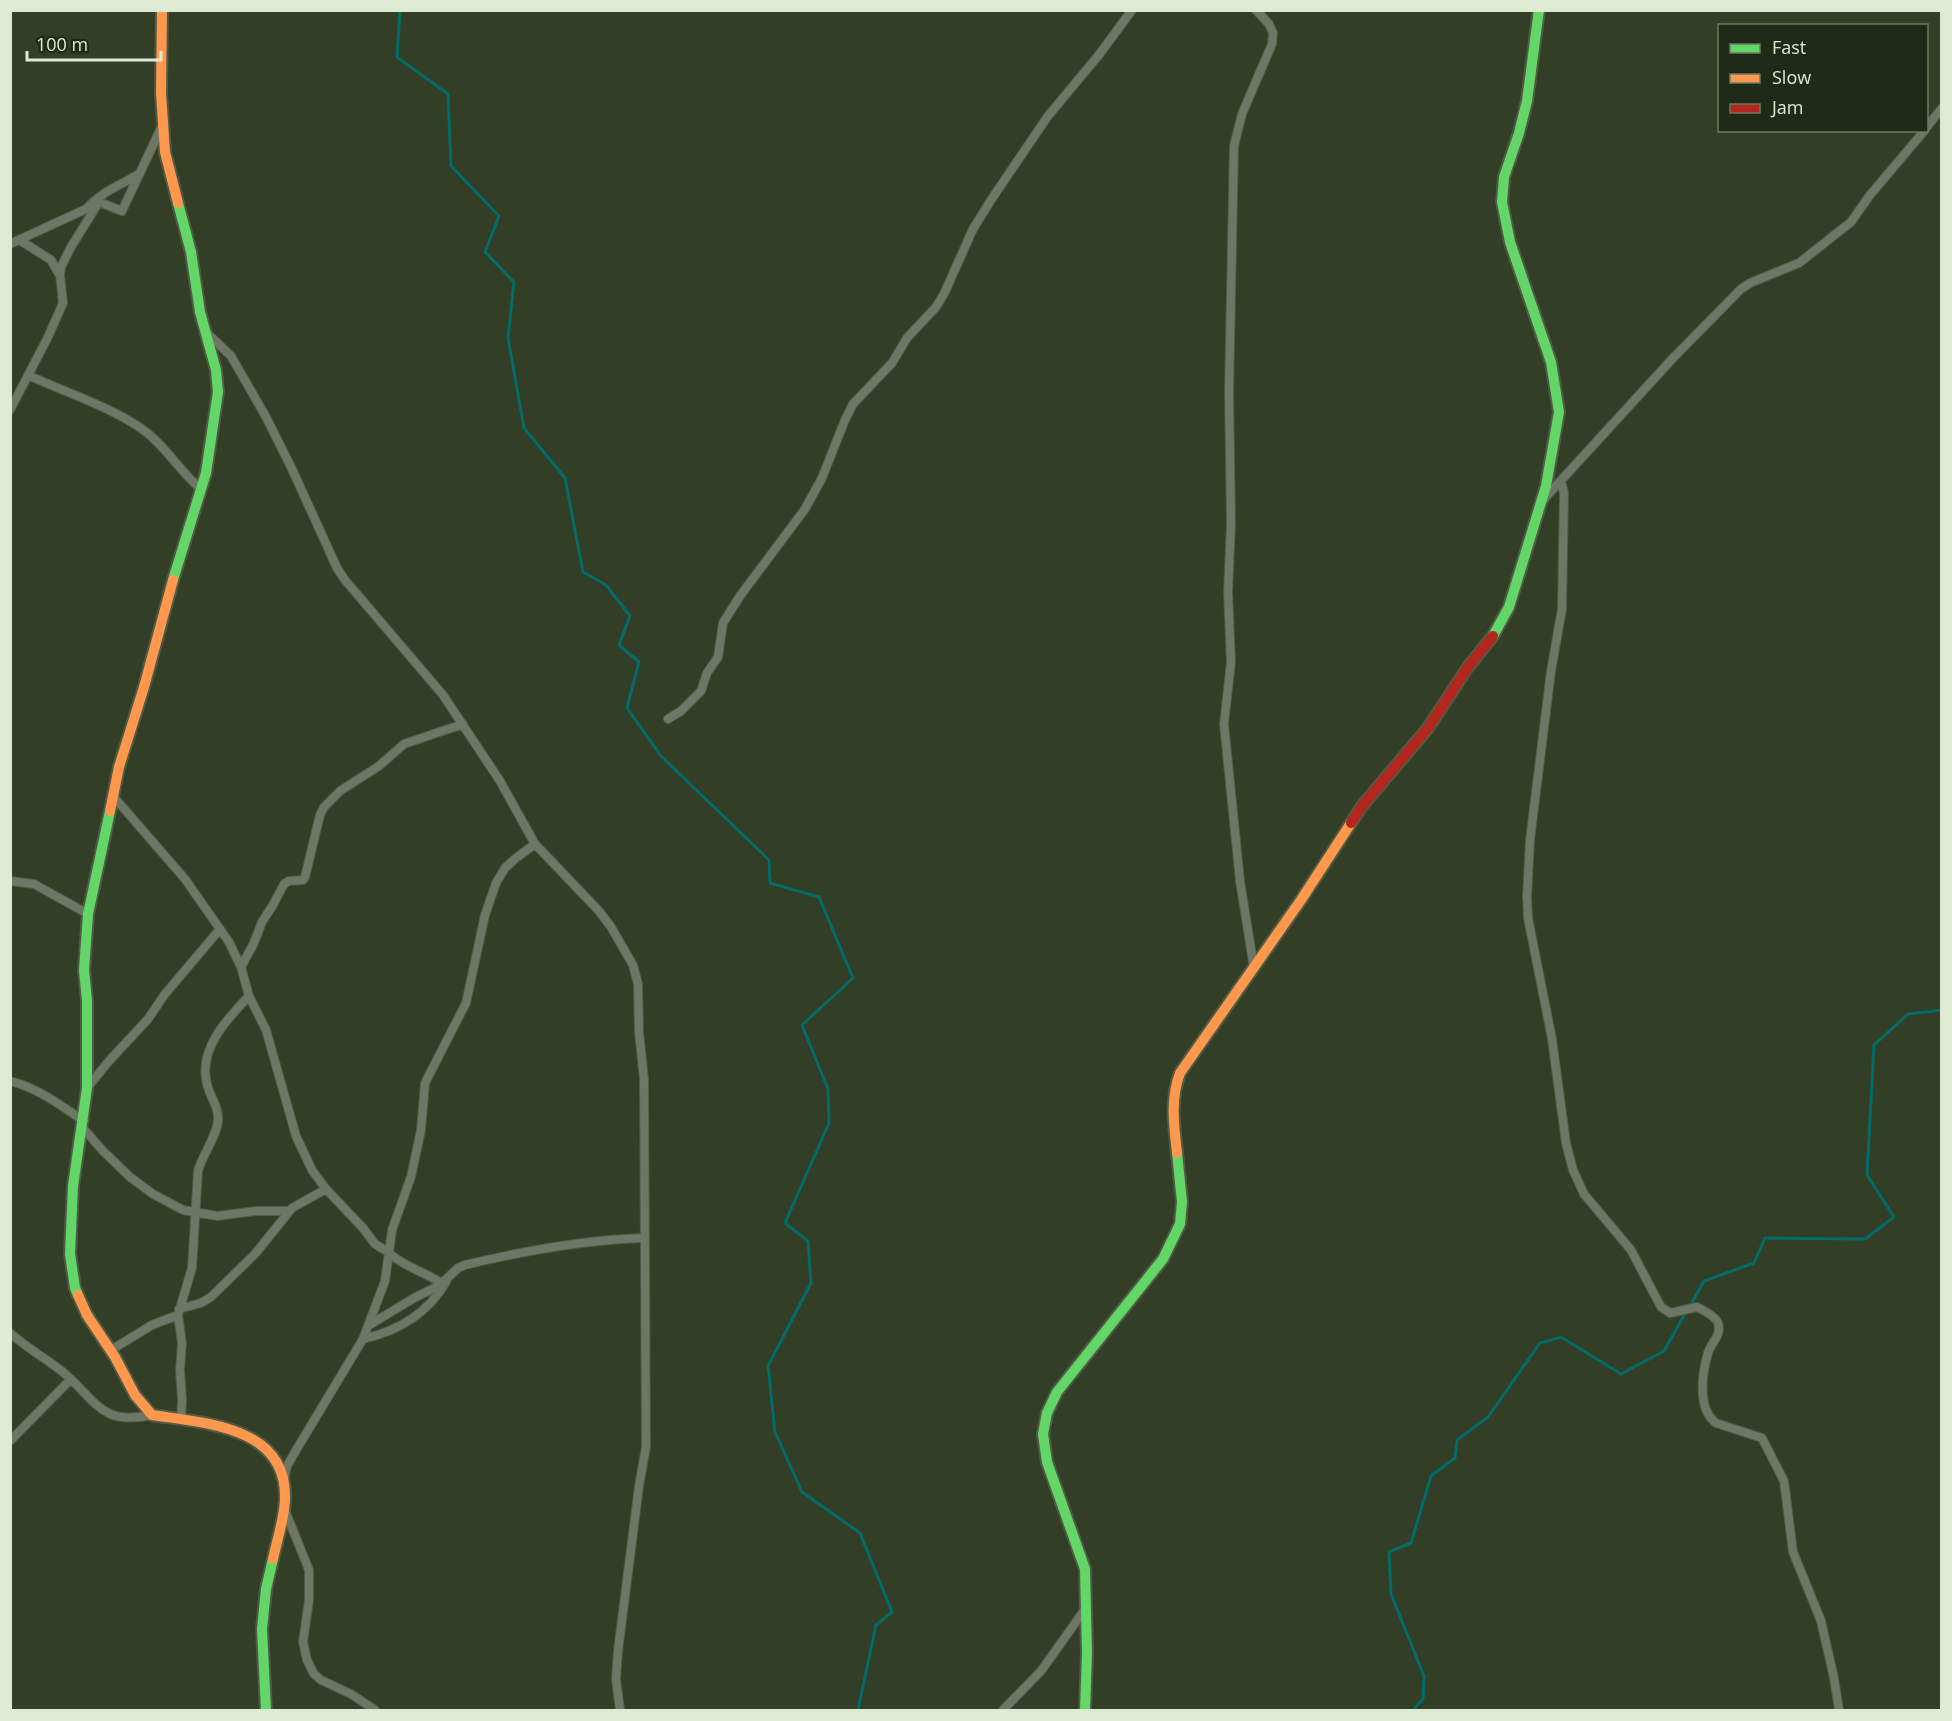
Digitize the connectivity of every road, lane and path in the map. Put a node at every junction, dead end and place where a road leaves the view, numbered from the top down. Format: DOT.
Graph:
graph roads {
  1 [pos="162,10"];
  2 [pos="1132,10"];
  3 [pos="1539,10"];
  4 [pos="1255,11"];
  5 [pos="1941,108"];
  6 [pos="162,126"];
  7 [pos="1928,126"];
  8 [pos="1923,132"];
  9 [pos="138,174"];
  10 [pos="21,241"];
  11 [pos="10,244"];
  12 [pos="60,275"];
  13 [pos="204,329"];
  14 [pos="28,375"];
  15 [pos="10,410"];
  16 [pos="1559,482"];
  17 [pos="201,489"];
  18 [pos="1539,505"];
  19 [pos="668,719"];
  20 [pos="463,724"];
  21 [pos="113,796"];
  22 [pos="535,844"];
  23 [pos="10,881"];
  24 [pos="88,914"];
  25 [pos="220,929"];
  26 [pos="241,967"];
  27 [pos="1254,968"];
  28 [pos="249,996"];
  29 [pos="10,1081"];
  30 [pos="87,1088"];
  31 [pos="83,1125"];
  32 [pos="326,1189"];
  33 [pos="289,1211"];
  34 [pos="196,1213"];
  35 [pos="644,1238"];
  36 [pos="390,1253"];
  37 [pos="445,1282"];
  38 [pos="178,1312"];
  39 [pos="369,1325"];
  40 [pos="10,1333"];
  41 [pos="363,1339"];
  42 [pos="111,1350"];
  43 [pos="70,1379"];
  44 [pos="152,1415"];
  45 [pos="181,1420"];
  46 [pos="10,1441"];
  47 [pos="284,1479"];
  48 [pos="284,1508"];
  49 [pos="1086,1608"];
  50 [pos="266,1710"];
  51 [pos="375,1710"];
  52 [pos="620,1710"];
  53 [pos="1003,1710"];
  54 [pos="1085,1710"];
  55 [pos="1839,1710"];
  1 -- 6 [label="street"];
  2 -- 19 [label="street"];
  3 -- 18 [label="street"];
  4 -- 27 [label="street"];
  5 -- 7 [label="street"];
  6 -- 9 [label="street"];
  6 -- 13 [label="street"];
  8 -- 16 [label="street"];
  9 -- 10 [label="street"];
  9 -- 12 [label="street"];
  10 -- 11 [label="street"];
  10 -- 12 [label="street"];
  12 -- 14 [label="street"];
  13 -- 17 [label="street"];
  13 -- 20 [label="street"];
  14 -- 15 [label="street"];
  14 -- 17 [label="street"];
  16 -- 18 [label="street"];
  16 -- 55 [label="street"];
  17 -- 21 [label="street"];
  18 -- 27 [label="street"];
  20 -- 22 [label="street"];
  20 -- 26 [label="street"];
  21 -- 24 [label="street"];
  21 -- 25 [label="street"];
  22 -- 35 [label="street"];
  22 -- 36 [label="street"];
  23 -- 24 [label="street"];
  24 -- 30 [label="street"];
  25 -- 26 [label="street"];
  25 -- 30 [label="street"];
  26 -- 28 [label="street"];
  27 -- 49 [label="street"];
  28 -- 32 [label="street"];
  28 -- 34 [label="street"];
  29 -- 31 [label="street"];
  30 -- 31 [label="street"];
  31 -- 34 [label="street"];
  31 -- 42 [label="street"];
  32 -- 33 [label="street"];
  32 -- 36 [label="street"];
  33 -- 34 [label="street"];
  33 -- 38 [label="street"];
  34 -- 38 [label="street"];
  35 -- 37 [label="street"];
  35 -- 52 [label="street"];
  36 -- 37 [label="street"];
  36 -- 39 [label="street"];
  37 -- 39 [label="street"];
  37 -- 41 [label="street"];
  38 -- 42 [label="street"];
  38 -- 45 [label="street"];
  39 -- 41 [label="street"];
  40 -- 43 [label="street"];
  41 -- 47 [label="street"];
  42 -- 44 [label="street"];
  43 -- 44 [label="street"];
  43 -- 46 [label="street"];
  44 -- 45 [label="street"];
  45 -- 47 [label="street"];
  47 -- 48 [label="street"];
  48 -- 50 [label="street"];
  48 -- 51 [label="street"];
  49 -- 53 [label="street"];
  49 -- 54 [label="street"];
}
